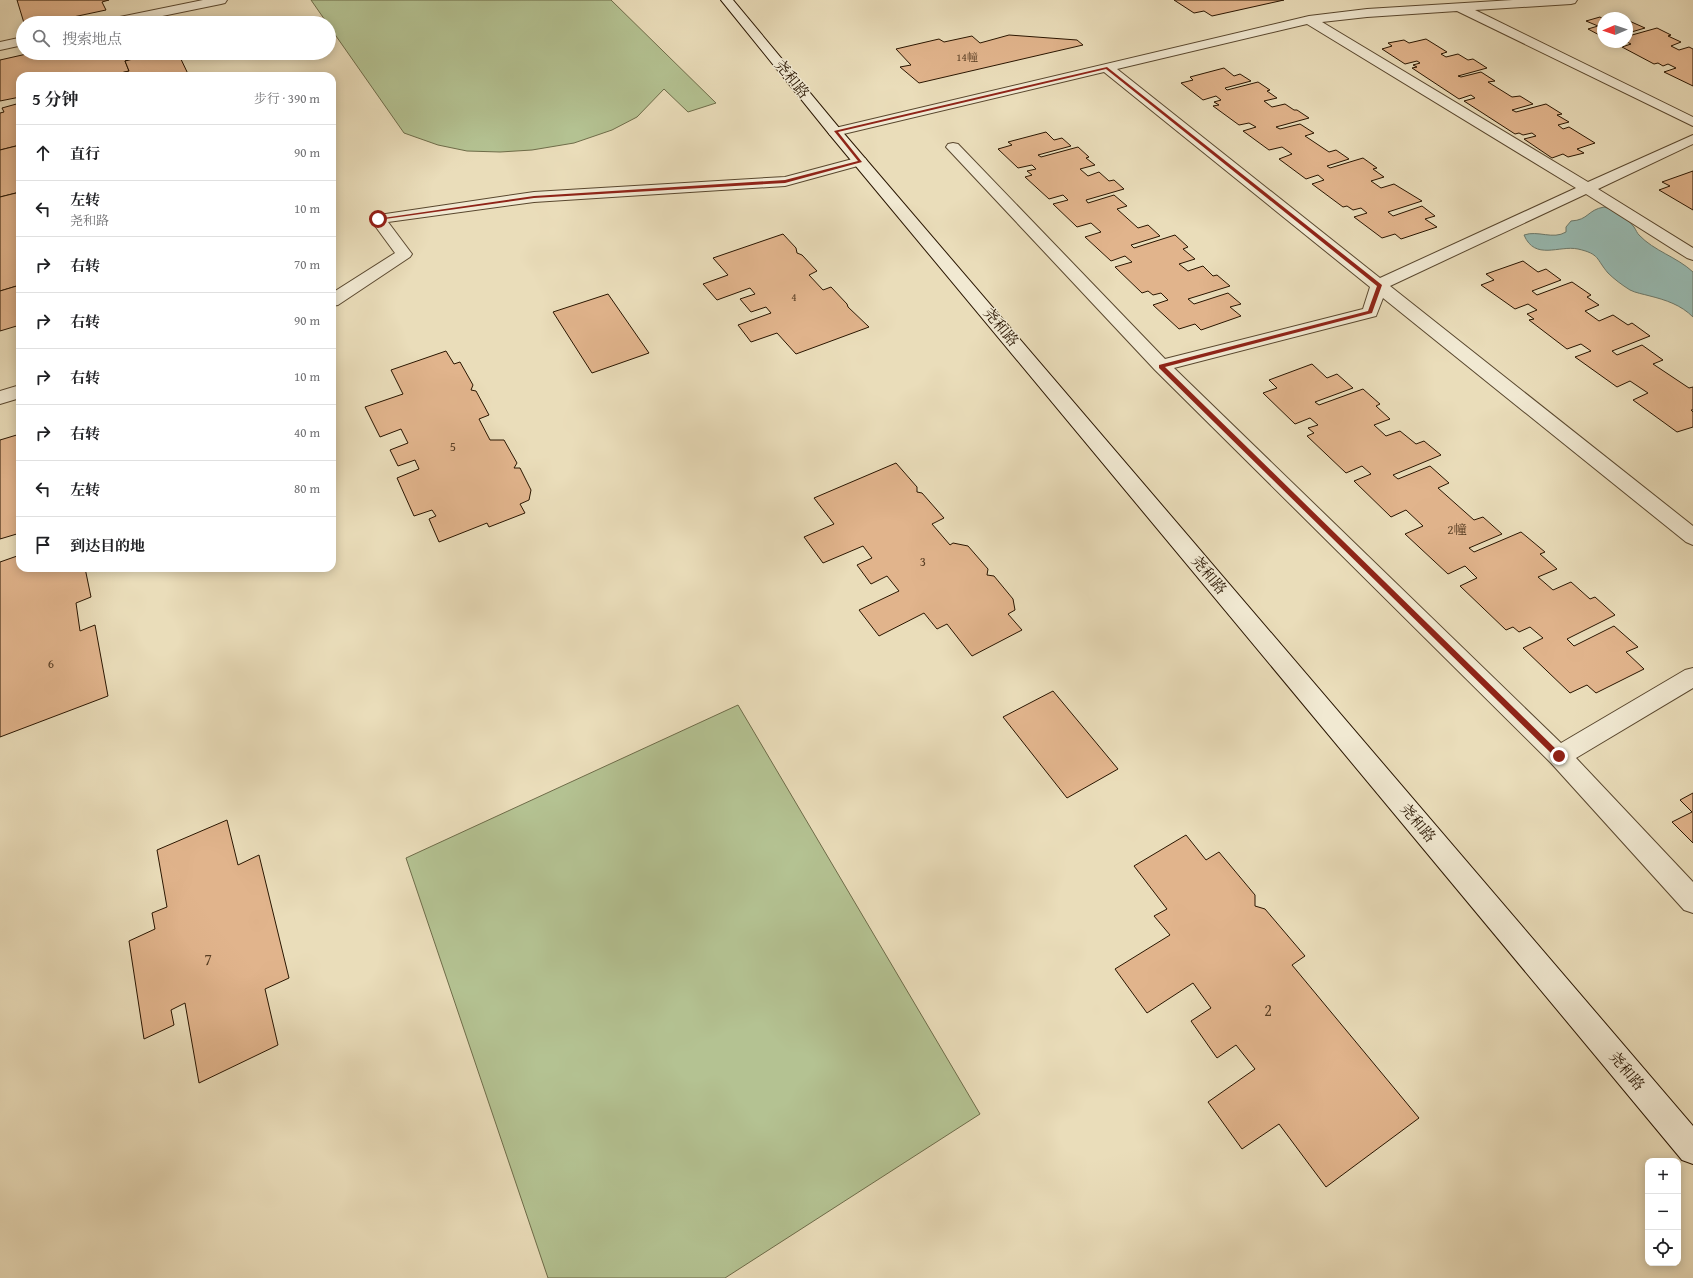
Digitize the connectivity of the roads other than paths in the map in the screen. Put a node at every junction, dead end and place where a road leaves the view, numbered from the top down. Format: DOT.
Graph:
graph roads {
  1 [pos="221,0"];
  2 [pos="728,0"];
  3 [pos="1571,0"];
  4 [pos="1460,8"];
  5 [pos="144,16"];
  6 [pos="1309,20"];
  7 [pos="16,43"];
  8 [pos="0,46"];
  9 [pos="1107,68"];
  10 [pos="1693,122"];
  11 [pos="835,132"];
  12 [pos="1693,138"];
  13 [pos="953,147"];
  14 [pos="860,161"];
  15 [pos="1587,188"];
  16 [pos="1693,255"];
  17 [pos="1379,285"];
  18 [pos="336,298"];
  19 [pos="1161,366"];
  20 [pos="16,392"];
  21 [pos="0,398"];
  22 [pos="1693,537"];
  23 [pos="1693,677"];
  24 [pos="1559,756"];
  25 [pos="1693,901"];
  26 [pos="1693,1149"];
  1 -- 5 [label="main road"];
  2 -- 11 [label="main road, 尧和路"];
  3 -- 4 [label="main road"];
  4 -- 6 [label="main road"];
  4 -- 10 [label="main road"];
  6 -- 9 [label="main road"];
  6 -- 15 [label="main road"];
  7 -- 8 [label="main road"];
  9 -- 11 [label="main road"];
  9 -- 17 [label="main road"];
  11 -- 14 [label="main road, 尧和路"];
  12 -- 15 [label="main road"];
  13 -- 19 [label="main road"];
  14 -- 18 [label="main road"];
  14 -- 26 [label="main road, 尧和路"];
  15 -- 16 [label="main road"];
  15 -- 17 [label="main road"];
  17 -- 19 [label="main road"];
  17 -- 22 [label="main road"];
  19 -- 24 [label="main road"];
  20 -- 21 [label="main road"];
  23 -- 24 [label="main road"];
  24 -- 25 [label="main road"];
}
